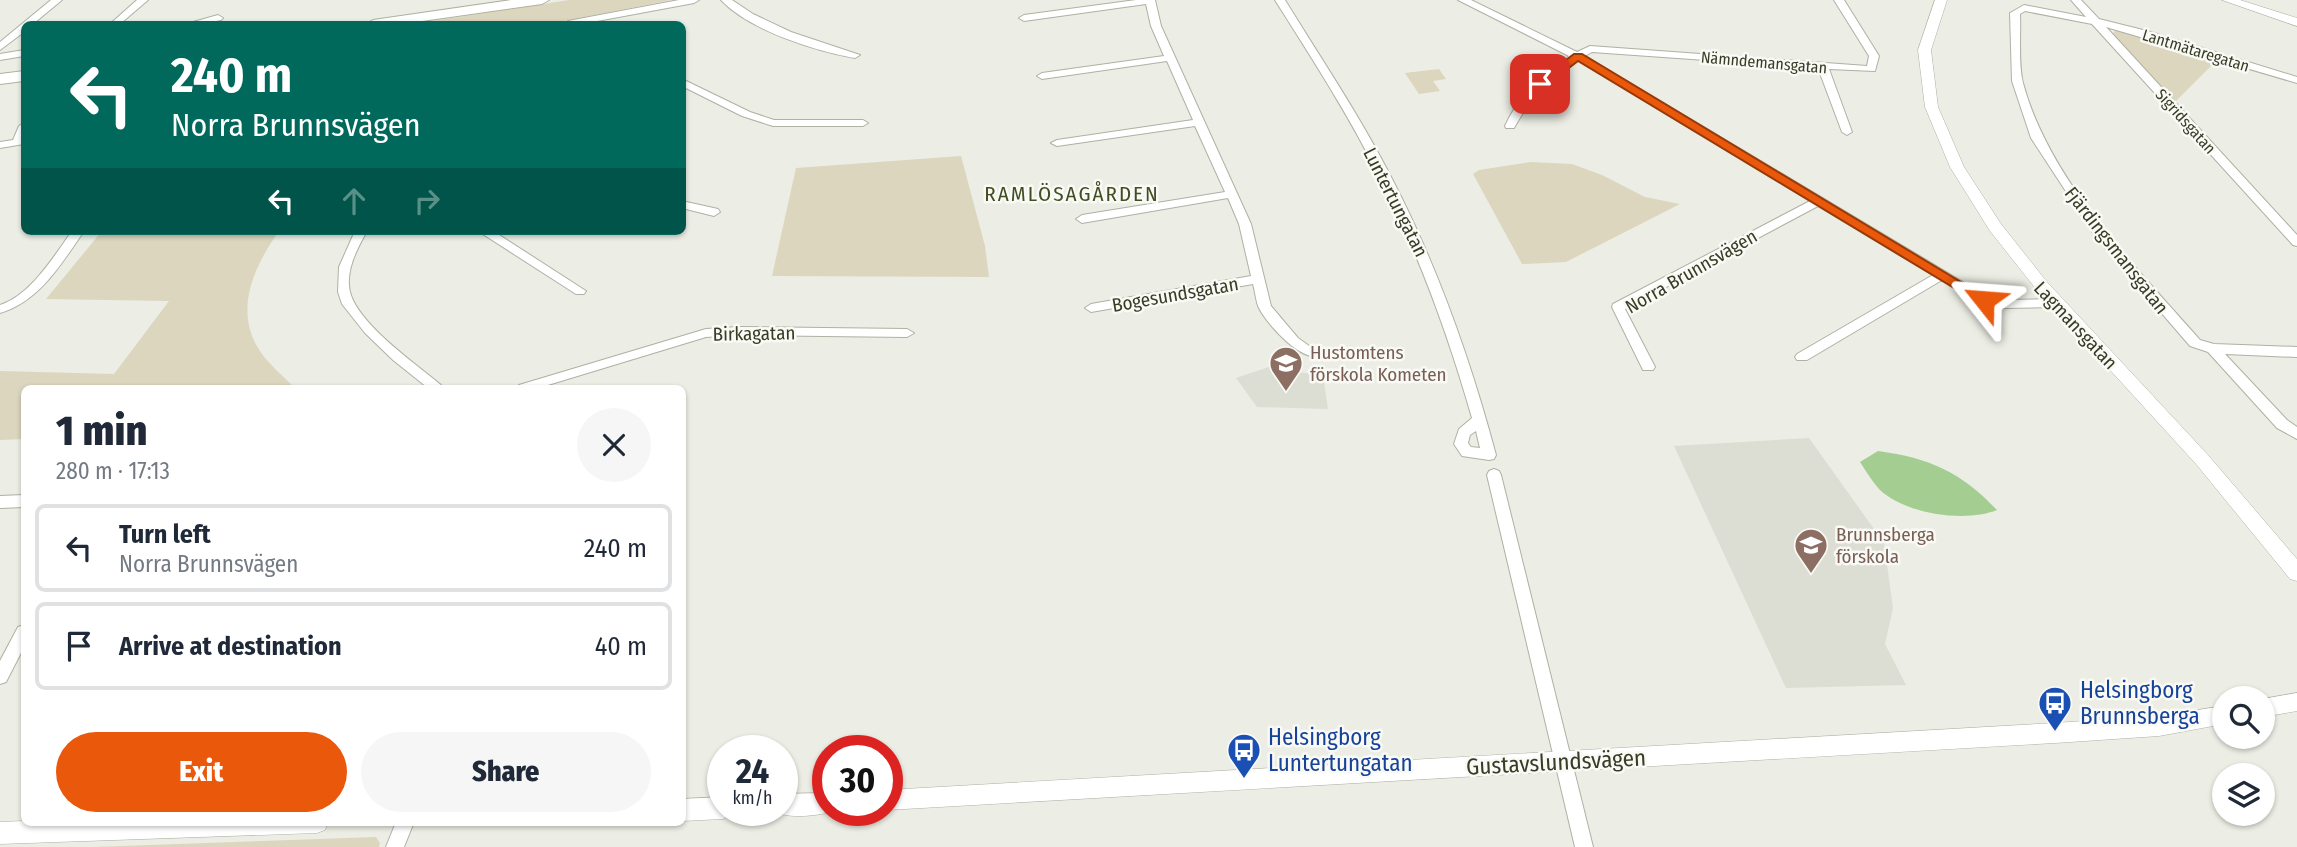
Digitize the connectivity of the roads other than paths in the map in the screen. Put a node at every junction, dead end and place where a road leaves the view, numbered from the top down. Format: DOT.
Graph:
graph roads {
  1 [pos="57,0"];
  2 [pos="143,0"];
  3 [pos="542,0"];
  4 [pos="694,0"];
  5 [pos="726,0"];
  6 [pos="1150,0"];
  7 [pos="1280,0"];
  8 [pos="1463,0"];
  9 [pos="1839,0"];
  10 [pos="1941,0"];
  11 [pos="2076,0"];
  12 [pos="2230,0"];
  13 [pos="218,18"];
  14 [pos="1024,18"];
  15 [pos="32,21"];
  16 [pos="119,21"];
  17 [pos="204,21"];
  18 [pos="394,21"];
  19 [pos="592,21"];
  20 [pos="2094,21"];
  21 [pos="2297,22"];
  22 [pos="21,30"];
  23 [pos="0,47"];
  24 [pos="21,54"];
  25 [pos="855,55"];
  26 [pos="1578,56"];
  27 [pos="0,57"];
  28 [pos="1169,58"];
  29 [pos="1823,67"];
  30 [pos="21,76"];
  31 [pos="1042,76"];
  32 [pos="0,79"];
  33 [pos="2297,80"];
  34 [pos="686,84"];
  35 [pos="1198,122"];
  36 [pos="863,123"];
  37 [pos="1510,126"];
  38 [pos="1847,132"];
  39 [pos="21,142"];
  40 [pos="1057,143"];
  41 [pos="0,145"];
  42 [pos="1232,194"];
  43 [pos="1818,201"];
  44 [pos="686,205"];
  45 [pos="714,212"];
  46 [pos="1082,219"];
  47 [pos="75,235"];
  48 [pos="359,235"];
  49 [pos="490,235"];
  50 [pos="2297,242"];
  51 [pos="1940,276"];
  52 [pos="1258,279"];
  53 [pos="580,291"];
  54 [pos="2053,303"];
  55 [pos="1091,308"];
  56 [pos="0,309"];
  57 [pos="907,333"];
  58 [pos="2213,349"];
  59 [pos="2297,352"];
  60 [pos="1312,354"];
  61 [pos="1802,357"];
  62 [pos="1648,367"];
  63 [pos="433,385"];
  64 [pos="534,385"];
  65 [pos="1480,419"];
  66 [pos="2297,435"];
  67 [pos="1494,475"];
  68 [pos="21,501"];
  69 [pos="0,502"];
  70 [pos="2297,573"];
  71 [pos="21,638"];
  72 [pos="0,677"];
  73 [pos="2297,702"];
  74 [pos="2275,706"];
  75 [pos="2212,717"];
  76 [pos="1562,761"];
  77 [pos="903,799"];
  78 [pos="707,809"];
  79 [pos="686,810"];
  80 [pos="202,826"];
  81 [pos="403,826"];
  82 [pos="0,833"];
  83 [pos="395,847"];
  84 [pos="1584,847"];
  1 -- 15 [label="street"];
  2 -- 16 [label="street"];
  3 -- 18 [label="main road"];
  4 -- 19 [label="street"];
  5 -- 25 [label="street"];
  6 -- 14 [label="street, Bogesundsgatan"];
  6 -- 28 [label="street, Bogesundsgatan"];
  7 -- 65 [label="street, Luntertungatan"];
  8 -- 26 [label="street"];
  9 -- 29 [label="street, Nämndemansgatan"];
  10 -- 54 [label="street, Lagmansgatan"];
  11 -- 20 [label="street, Sigridsgatan"];
  12 -- 21 [label="street"];
  13 -- 17 [label="street"];
  20 -- 33 [label="street, Lantmätaregatan"];
  20 -- 50 [label="street, Sigridsgatan"];
  20 -- 58 [label="street, Fjärdingsmansgatan"];
  22 -- 23 [label="street"];
  24 -- 27 [label="street"];
  26 -- 29 [label="street, Nämndemansgatan"];
  26 -- 37 [label="street"];
  26 -- 43 [label="street"];
  28 -- 31 [label="street"];
  28 -- 35 [label="street, Bogesundsgatan"];
  29 -- 38 [label="street"];
  30 -- 32 [label="main road"];
  34 -- 36 [label="street"];
  35 -- 40 [label="street"];
  35 -- 42 [label="street, Bogesundsgatan"];
  39 -- 41 [label="street"];
  42 -- 46 [label="street"];
  42 -- 52 [label="street, Bogesundsgatan"];
  43 -- 51 [label="street"];
  43 -- 62 [label="street, Norra Brunnsvägen"];
  44 -- 45 [label="street"];
  47 -- 56 [label="street"];
  48 -- 63 [label="street"];
  49 -- 53 [label="street"];
  51 -- 54 [label="street"];
  51 -- 61 [label="street"];
  52 -- 55 [label="street, Bogesundsgatan"];
  52 -- 60 [label="street, Bogesundsgatan"];
  54 -- 70 [label="street, Lagmansgatan"];
  57 -- 64 [label="street, Birkagatan"];
  58 -- 59 [label="street, Fjärdingsmansgatan"];
  58 -- 66 [label="street"];
  67 -- 76 [label="street"];
  68 -- 69 [label="street"];
  71 -- 72 [label="street"];
  73 -- 74 [label="street"];
  75 -- 76 [label="street, Gustavslundsvägen"];
  76 -- 77 [label="street, Gustavslundsvägen"];
  76 -- 84 [label="street"];
  78 -- 79 [label="street"];
  80 -- 82 [label="street"];
  81 -- 83 [label="street"];
}
